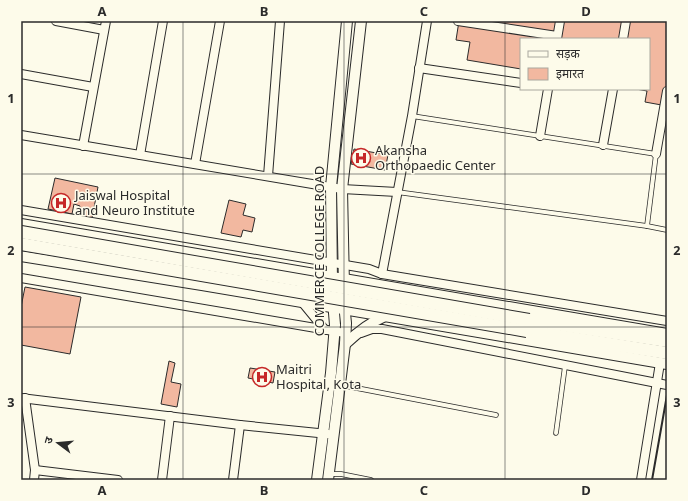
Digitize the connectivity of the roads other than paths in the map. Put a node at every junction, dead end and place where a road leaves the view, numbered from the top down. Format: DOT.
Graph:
graph roads {
  1 [pos="56,21"];
  2 [pos="106,21"];
  3 [pos="163,21"];
  4 [pos="220,21"];
  5 [pos="280,21"];
  6 [pos="347,21"];
  7 [pos="361,21"];
  8 [pos="427,21"];
  9 [pos="458,21"];
  10 [pos="560,21"];
  11 [pos="626,21"];
  12 [pos="104,30"];
  13 [pos="557,37"];
  14 [pos="623,38"];
  15 [pos="419,68"];
  16 [pos="21,74"];
  17 [pos="520,83"];
  18 [pos="93,87"];
  19 [pos="548,90"];
  20 [pos="613,90"];
  21 [pos="667,90"];
  22 [pos="412,116"];
  23 [pos="21,135"];
  24 [pos="540,136"];
  25 [pos="603,145"];
  26 [pos="83,146"];
  27 [pos="656,154"];
  28 [pos="140,155"];
  29 [pos="195,164"];
  30 [pos="268,176"];
  31 [pos="331,187"];
  32 [pos="342,189"];
  33 [pos="397,192"];
  34 [pos="21,210"];
  35 [pos="21,224"];
  36 [pos="647,226"];
  37 [pos="667,230"];
  38 [pos="21,232"];
  39 [pos="21,244"];
  40 [pos="21,256"];
  41 [pos="302,258"];
  42 [pos="331,263"];
  43 [pos="344,266"];
  44 [pos="301,272"];
  45 [pos="382,274"];
  46 [pos="332,277"];
  47 [pos="21,278"];
  48 [pos="344,280"];
  49 [pos="302,302"];
  50 [pos="339,308"];
  51 [pos="385,316"];
  52 [pos="667,321"];
  53 [pos="528,326"];
  54 [pos="330,331"];
  55 [pos="353,333"];
  56 [pos="667,334"];
  57 [pos="667,341"];
  58 [pos="664,361"];
  59 [pos="565,366"];
  60 [pos="658,380"];
  61 [pos="339,385"];
  62 [pos="667,385"];
  63 [pos="23,398"];
  64 [pos="496,415"];
  65 [pos="170,416"];
  66 [pos="240,425"];
  67 [pos="556,433"];
  68 [pos="328,434"];
  69 [pos="35,470"];
  70 [pos="328,477"];
  71 [pos="34,480"];
  72 [pos="118,480"];
  73 [pos="162,480"];
  74 [pos="233,480"];
  75 [pos="317,480"];
  76 [pos="371,480"];
  77 [pos="640,480"];
  1 -- 12 [label="street"];
  2 -- 12 [label="street"];
  3 -- 28 [label="street"];
  4 -- 29 [label="street"];
  5 -- 30 [label="street"];
  6 -- 31 [label="street, COMMERCE COLLEGE ROAD"];
  7 -- 32 [label="street"];
  8 -- 15 [label="street"];
  9 -- 13 [label="street"];
  10 -- 13 [label="street"];
  11 -- 14 [label="street"];
  12 -- 18 [label="street"];
  15 -- 17 [label="street"];
  15 -- 22 [label="street"];
  16 -- 18 [label="street"];
  18 -- 26 [label="street"];
  19 -- 24 [label="street"];
  20 -- 25 [label="street"];
  21 -- 27 [label="street"];
  22 -- 24 [label="lane"];
  22 -- 33 [label="street"];
  23 -- 26 [label="street"];
  24 -- 25 [label="lane"];
  25 -- 27 [label="lane"];
  26 -- 28 [label="street"];
  27 -- 36 [label="lane"];
  28 -- 29 [label="street"];
  29 -- 30 [label="street"];
  30 -- 31 [label="street"];
  31 -- 32 [label="street"];
  31 -- 42 [label="street, COMMERCE COLLEGE ROAD"];
  32 -- 33 [label="street"];
  32 -- 43 [label="street"];
  33 -- 36 [label="lane"];
  33 -- 45 [label="street"];
  34 -- 41 [label="street"];
  35 -- 44 [label="street"];
  36 -- 37 [label="lane"];
  38 -- 53 [label="main road, bridge"];
  39 -- 53 [label="main road, bridge"];
  40 -- 49 [label="street"];
  41 -- 42 [label="street"];
  41 -- 44 [label="street"];
  42 -- 43 [label="street"];
  42 -- 46 [label="street, COMMERCE COLLEGE ROAD"];
  43 -- 45 [label="street"];
  43 -- 48 [label="street"];
  44 -- 46 [label="street"];
  45 -- 52 [label="street"];
  46 -- 48 [label="street"];
  46 -- 50 [label="street, COMMERCE COLLEGE ROAD"];
  47 -- 54 [label="street"];
  48 -- 50 [label="street"];
  48 -- 56 [label="street"];
  49 -- 50 [label="street"];
  49 -- 54 [label="street"];
  50 -- 51 [label="street"];
  50 -- 54 [label="street, COMMERCE COLLEGE ROAD"];
  50 -- 55 [label="street"];
  51 -- 55 [label="street"];
  51 -- 58 [label="street"];
  53 -- 57 [label="main road"];
  53 -- 58 [label="main road"];
  54 -- 55 [label="street"];
  54 -- 68 [label="street, COMMERCE COLLEGE ROAD"];
  55 -- 59 [label="street"];
  55 -- 61 [label="street"];
  58 -- 60 [label="street"];
  59 -- 60 [label="street"];
  59 -- 67 [label="lane"];
  60 -- 62 [label="street"];
  60 -- 77 [label="street"];
  61 -- 64 [label="lane"];
  61 -- 68 [label="street"];
  63 -- 65 [label="street"];
  63 -- 69 [label="street"];
  65 -- 66 [label="street"];
  65 -- 73 [label="street"];
  66 -- 68 [label="street"];
  66 -- 74 [label="street"];
  68 -- 70 [label="street"];
  68 -- 75 [label="street, COMMERCE COLLEGE ROAD"];
  69 -- 71 [label="street"];
  69 -- 72 [label="street"];
  70 -- 76 [label="lane"];
}
